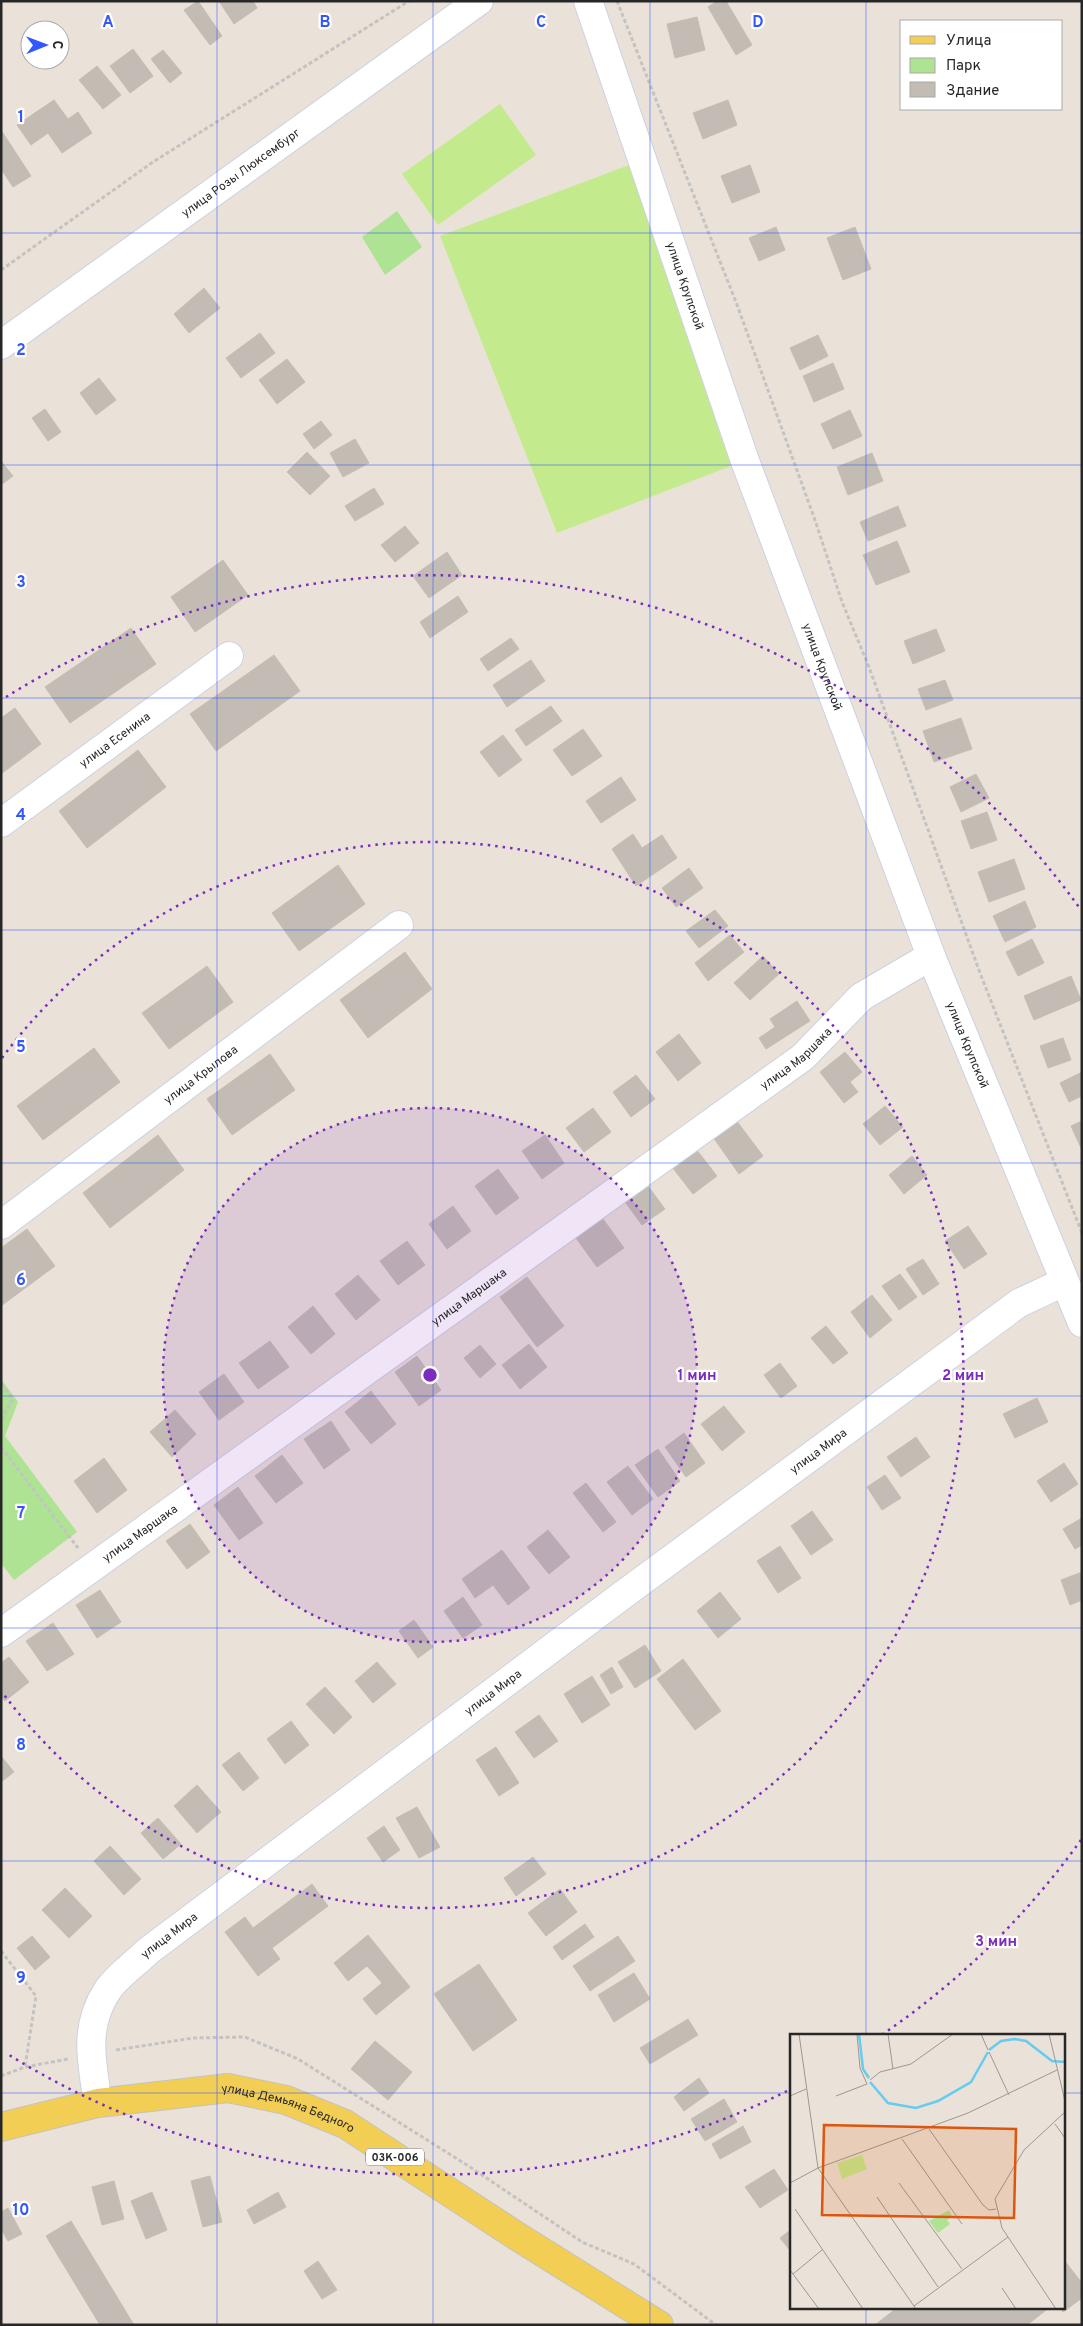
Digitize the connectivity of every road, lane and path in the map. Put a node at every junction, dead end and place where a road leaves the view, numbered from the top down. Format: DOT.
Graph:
graph roads {
  1 [pos="409,1"];
  2 [pos="479,1"];
  3 [pos="588,1"];
  4 [pos="617,1"];
  5 [pos="1,270"];
  6 [pos="1,345"];
  7 [pos="229,656"];
  8 [pos="1,823"];
  9 [pos="399,924"];
  10 [pos="931,956"];
  11 [pos="1,1225"];
  12 [pos="1082,1233"];
  13 [pos="1064,1282"];
  14 [pos="1082,1323"];
  15 [pos="1,1384"];
  16 [pos="1,1420"];
  17 [pos="1,1447"];
  18 [pos="92,1567"];
  19 [pos="1,1633"];
  20 [pos="1,1951"];
  21 [pos="25,2067"];
  22 [pos="98,2103"];
  23 [pos="1,2127"];
  24 [pos="659,2325"];
  1 -- 5 [label="path"];
  2 -- 6 [label="street, улица Розы Люксембург"];
  3 -- 10 [label="street, улица Крупской"];
  4 -- 12 [label="path"];
  7 -- 8 [label="street, улица Есенина"];
  9 -- 11 [label="street, улица Крылова"];
  10 -- 13 [label="street, улица Крупской"];
  10 -- 18 [label="street, улица Маршака"];
  13 -- 14 [label="street, улица Крупской"];
  13 -- 22 [label="street, улица Мира"];
  15 -- 16 [label="path"];
  17 -- 18 [label="path"];
  18 -- 19 [label="street, улица Маршака"];
  20 -- 21 [label="path"];
  22 -- 23 [label="main road, 03К-006"];
  22 -- 24 [label="main road, улица Демьяна Бедного / 03К-006"];
}
